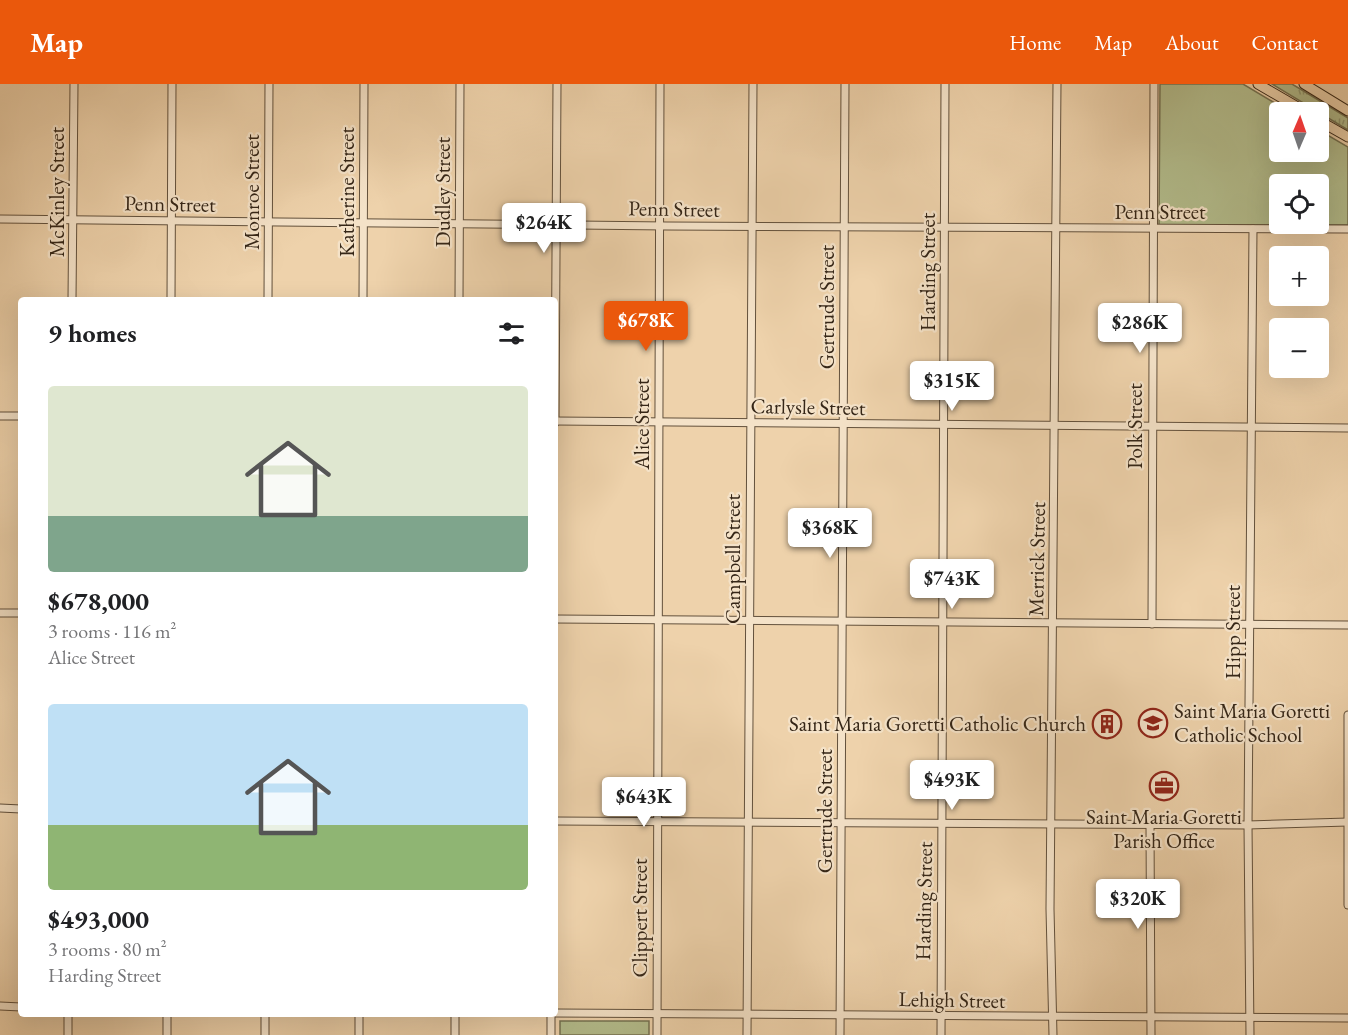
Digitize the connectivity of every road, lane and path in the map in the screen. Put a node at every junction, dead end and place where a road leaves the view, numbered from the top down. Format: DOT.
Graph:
graph roads {
  1 [pos="74,84"];
  2 [pos="172,84"];
  3 [pos="269,84"];
  4 [pos="364,84"];
  5 [pos="460,84"];
  6 [pos="557,84"];
  7 [pos="660,84"];
  8 [pos="753,84"];
  9 [pos="845,84"];
  10 [pos="945,84"];
  11 [pos="1057,84"];
  12 [pos="1154,84"];
  13 [pos="1259,84"];
  14 [pos="1304,84"];
  15 [pos="1289,102"];
  16 [pos="1348,111"];
  17 [pos="1329,126"];
  18 [pos="1348,137"];
  19 [pos="0,219"];
  20 [pos="73,219"];
  21 [pos="171,220"];
  22 [pos="268,222"];
  23 [pos="363,222"];
  24 [pos="459,223"];
  25 [pos="556,223"];
  26 [pos="659,226"];
  27 [pos="751,226"];
  28 [pos="844,227"];
  29 [pos="944,228"];
  30 [pos="1056,228"];
  31 [pos="1154,229"];
  32 [pos="1252,229"];
  33 [pos="1348,229"];
  34 [pos="72,297"];
  35 [pos="171,297"];
  36 [pos="268,297"];
  37 [pos="363,297"];
  38 [pos="459,297"];
  39 [pos="556,297"];
  40 [pos="0,416"];
  41 [pos="18,416"];
  42 [pos="659,422"];
  43 [pos="558,423"];
  44 [pos="750,423"];
  45 [pos="844,424"];
  46 [pos="943,425"];
  47 [pos="1055,426"];
  48 [pos="1250,426"];
  49 [pos="1152,427"];
  50 [pos="1348,428"];
  51 [pos="0,613"];
  52 [pos="18,613"];
  53 [pos="558,619"];
  54 [pos="657,620"];
  55 [pos="750,621"];
  56 [pos="842,621"];
  57 [pos="943,622"];
  58 [pos="1053,623"];
  59 [pos="1152,624"];
  60 [pos="1348,624"];
  61 [pos="1250,625"];
  62 [pos="1348,715"];
  63 [pos="0,808"];
  64 [pos="18,809"];
  65 [pos="558,821"];
  66 [pos="1348,822"];
  67 [pos="656,823"];
  68 [pos="749,823"];
  69 [pos="841,823"];
  70 [pos="942,824"];
  71 [pos="1052,824"];
  72 [pos="1150,824"];
  73 [pos="1248,825"];
  74 [pos="1348,905"];
  75 [pos="0,1006"];
  76 [pos="18,1007"];
  77 [pos="558,1013"];
  78 [pos="657,1013"];
  79 [pos="747,1014"];
  80 [pos="840,1015"];
  81 [pos="940,1016"];
  82 [pos="68,1017"];
  83 [pos="167,1017"];
  84 [pos="265,1017"];
  85 [pos="359,1017"];
  86 [pos="455,1017"];
  87 [pos="553,1017"];
  88 [pos="1053,1018"];
  89 [pos="1151,1018"];
  90 [pos="1348,1018"];
  91 [pos="1249,1019"];
  92 [pos="68,1035"];
  93 [pos="166,1035"];
  94 [pos="265,1035"];
  95 [pos="359,1035"];
  96 [pos="455,1035"];
  97 [pos="551,1035"];
  98 [pos="657,1035"];
  99 [pos="747,1035"];
  100 [pos="840,1035"];
  101 [pos="941,1035"];
  102 [pos="1053,1035"];
  103 [pos="1151,1035"];
  104 [pos="1250,1035"];
  1 -- 20 [label="street, McKinley Street"];
  2 -- 21 [label="street"];
  3 -- 22 [label="street, Monroe Street"];
  4 -- 23 [label="street, Katherine Street"];
  5 -- 24 [label="street, Dudley Street"];
  6 -- 25 [label="street"];
  7 -- 26 [label="street, Alice Street"];
  8 -- 27 [label="street, Campbell Street"];
  9 -- 28 [label="street, Gertrude Street"];
  10 -- 29 [label="street, Harding Street"];
  11 -- 30 [label="street, Merrick Street"];
  12 -- 31 [label="street, Polk Street"];
  13 -- 15 [label="main road"];
  14 -- 16 [label="main road"];
  17 -- 18 [label="main road"];
  19 -- 20 [label="street, Penn Street"];
  20 -- 21 [label="street, Penn Street"];
  20 -- 34 [label="street, McKinley Street"];
  21 -- 22 [label="street, Penn Street"];
  21 -- 35 [label="street"];
  22 -- 23 [label="street, Penn Street"];
  22 -- 36 [label="street, Monroe Street"];
  23 -- 24 [label="street, Penn Street"];
  23 -- 37 [label="street, Katherine Street"];
  24 -- 25 [label="street, Penn Street"];
  24 -- 38 [label="street, Dudley Street"];
  25 -- 26 [label="street, Penn Street"];
  25 -- 39 [label="street"];
  26 -- 27 [label="street, Penn Street"];
  26 -- 42 [label="street, Alice Street"];
  27 -- 28 [label="street, Penn Street"];
  27 -- 44 [label="street, Campbell Street"];
  28 -- 29 [label="street, Penn Street"];
  28 -- 45 [label="street, Gertrude Street"];
  29 -- 30 [label="street, Penn Street"];
  29 -- 46 [label="street, Harding Street"];
  30 -- 31 [label="street, Penn Street"];
  30 -- 47 [label="street, Merrick Street"];
  31 -- 32 [label="street, Penn Street"];
  31 -- 49 [label="street, Polk Street"];
  32 -- 33 [label="street, Penn Street"];
  32 -- 48 [label="street, Hipp Street"];
  40 -- 41 [label="street"];
  42 -- 43 [label="street, Carlysle Street"];
  42 -- 44 [label="street, Carlysle Street"];
  42 -- 54 [label="street, Alice Street"];
  44 -- 45 [label="street, Carlysle Street"];
  44 -- 55 [label="street, Campbell Street"];
  45 -- 46 [label="street, Carlysle Street"];
  45 -- 56 [label="street, Gertrude Street"];
  46 -- 47 [label="street, Carlysle Street"];
  46 -- 57 [label="street, Harding Street"];
  47 -- 49 [label="street, Carlysle Street"];
  47 -- 58 [label="street, Merrick Street"];
  48 -- 49 [label="street, Carlysle Street"];
  48 -- 50 [label="street, Carlysle Street"];
  48 -- 61 [label="street, Hipp Street"];
  49 -- 59 [label="street, Polk Street"];
  51 -- 52 [label="street"];
  53 -- 54 [label="street"];
  54 -- 55 [label="street"];
  54 -- 67 [label="street, Clippert Street"];
  55 -- 56 [label="street"];
  55 -- 68 [label="street, Campbell Street"];
  56 -- 57 [label="street"];
  56 -- 69 [label="street, Gertrude Street"];
  57 -- 58 [label="street"];
  57 -- 70 [label="street, Harding Street"];
  58 -- 59 [label="street"];
  58 -- 71 [label="street, Merrick Street"];
  59 -- 61 [label="street"];
  60 -- 61 [label="street"];
  61 -- 73 [label="street, Hipp Street"];
  62 -- 66 [label="street"];
  63 -- 64 [label="street"];
  65 -- 67 [label="street"];
  66 -- 73 [label="street"];
  66 -- 74 [label="street"];
  67 -- 68 [label="street"];
  67 -- 78 [label="street, Clippert Street"];
  68 -- 69 [label="street"];
  68 -- 79 [label="street, Campbell Street"];
  69 -- 70 [label="street"];
  69 -- 80 [label="street, Gertrude Street"];
  70 -- 71 [label="street"];
  70 -- 81 [label="street, Harding Street"];
  71 -- 72 [label="street"];
  71 -- 88 [label="street, Merrick Street"];
  72 -- 73 [label="street"];
  72 -- 89 [label="street"];
  73 -- 91 [label="street, Hipp Street"];
  75 -- 76 [label="street"];
  77 -- 78 [label="street, Lehigh Street"];
  78 -- 79 [label="street, Lehigh Street"];
  78 -- 98 [label="street, Clippert Street"];
  79 -- 80 [label="street, Lehigh Street"];
  79 -- 99 [label="street, Campbell Street"];
  80 -- 81 [label="street, Lehigh Street"];
  80 -- 100 [label="street, Gertrude Street"];
  81 -- 88 [label="street, Lehigh Street"];
  81 -- 101 [label="street, Harding Street"];
  82 -- 92 [label="street"];
  83 -- 93 [label="street"];
  84 -- 94 [label="street"];
  85 -- 95 [label="street"];
  86 -- 96 [label="street"];
  87 -- 97 [label="street"];
  88 -- 89 [label="street, Lehigh Street"];
  88 -- 102 [label="street, Merrick Street"];
  89 -- 91 [label="street, Lehigh Street"];
  89 -- 103 [label="street"];
  90 -- 91 [label="street, Lehigh Street"];
  91 -- 104 [label="street, Hipp Street"];
}
